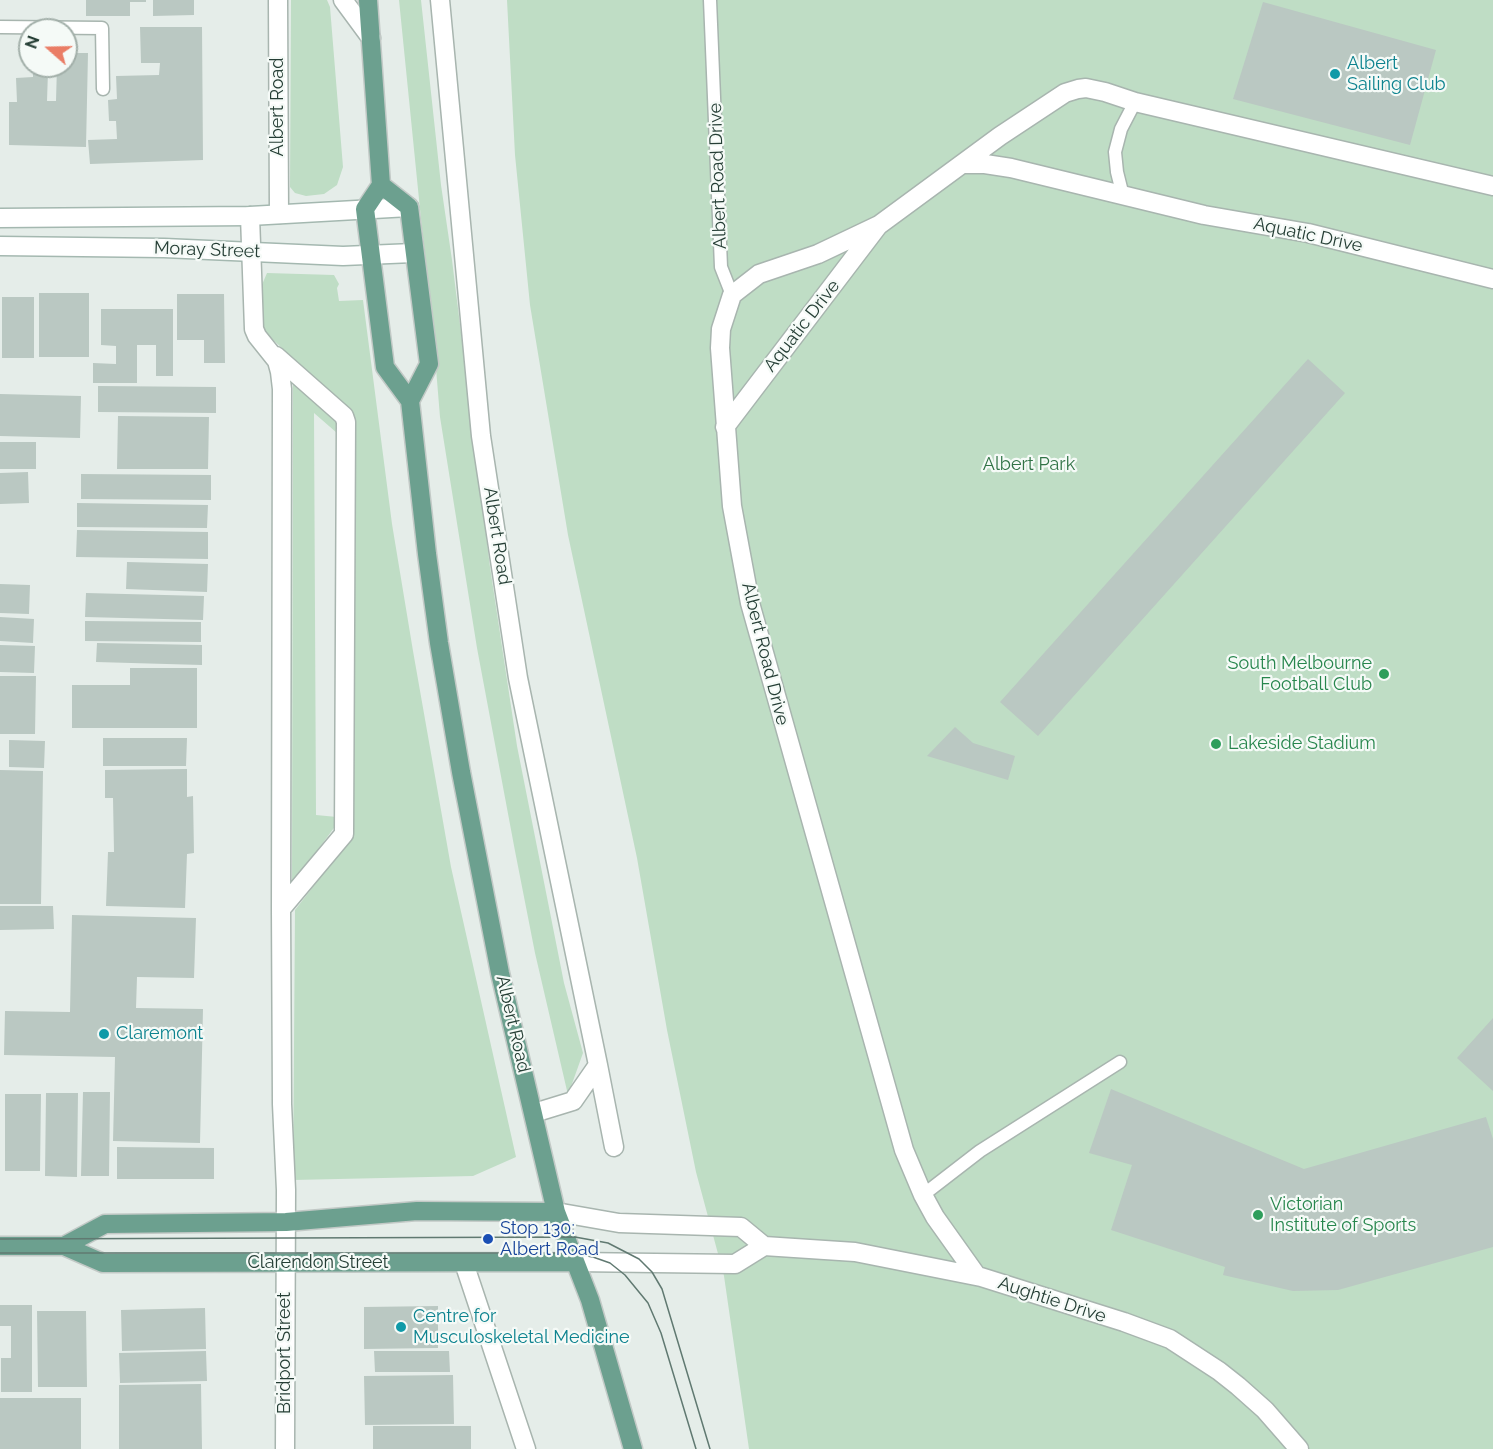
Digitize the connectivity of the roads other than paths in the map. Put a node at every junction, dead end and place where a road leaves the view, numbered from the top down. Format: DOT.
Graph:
graph roads {
  1 [pos="278,0"];
  2 [pos="343,0"];
  3 [pos="368,0"];
  4 [pos="440,0"];
  5 [pos="711,0"];
  6 [pos="0,27"];
  7 [pos="371,38"];
  8 [pos="103,89"];
  9 [pos="1135,102"];
  10 [pos="964,164"];
  11 [pos="381,185"];
  12 [pos="1493,186"];
  13 [pos="1123,196"];
  14 [pos="409,207"];
  15 [pos="366,209"];
  16 [pos="279,214"];
  17 [pos="250,216"];
  18 [pos="0,218"];
  19 [pos="879,225"];
  20 [pos="0,246"];
  21 [pos="252,252"];
  22 [pos="413,253"];
  23 [pos="371,255"];
  24 [pos="1493,279"];
  25 [pos="732,295"];
  26 [pos="271,351"];
  27 [pos="410,401"];
  28 [pos="725,427"];
  29 [pos="280,909"];
  30 [pos="1120,1062"];
  31 [pos="598,1065"];
  32 [pos="534,1113"];
  33 [pos="614,1147"];
  34 [pos="923,1196"];
  35 [pos="556,1212"];
  36 [pos="286,1222"];
  37 [pos="0,1246"];
  38 [pos="64,1246"];
  39 [pos="764,1246"];
  40 [pos="575,1262"];
  41 [pos="286,1263"];
  42 [pos="464,1263"];
  43 [pos="977,1276"];
  44 [pos="285,1449"];
  45 [pos="526,1449"];
  46 [pos="633,1449"];
  47 [pos="1299,1449"];
  1 -- 16 [label="street, Albert Road"];
  2 -- 7 [label="street"];
  3 -- 7 [label="main road"];
  4 -- 31 [label="street, Albert Road"];
  5 -- 25 [label="lane, Albert Road Drive"];
  6 -- 8 [label="lane"];
  7 -- 11 [label="main road"];
  9 -- 10 [label="street, Aquatic Drive"];
  9 -- 12 [label="street, Aquatic Drive"];
  9 -- 13 [label="lane"];
  10 -- 13 [label="street, Aquatic Drive"];
  10 -- 19 [label="street, Aquatic Drive"];
  11 -- 14 [label="main road"];
  11 -- 15 [label="main road"];
  13 -- 24 [label="street, Aquatic Drive"];
  14 -- 15 [label="street, Moray Street"];
  14 -- 22 [label="main road"];
  15 -- 16 [label="street, Moray Street"];
  15 -- 23 [label="main road, Albert Road"];
  16 -- 17 [label="street, Moray Street"];
  17 -- 18 [label="street, Moray Street"];
  17 -- 21 [label="street"];
  19 -- 25 [label="street, Aquatic Drive"];
  19 -- 28 [label="street, Aquatic Drive"];
  20 -- 21 [label="street, Moray Street"];
  21 -- 23 [label="street, Moray Street"];
  21 -- 26 [label="street"];
  22 -- 23 [label="street, Moray Street"];
  22 -- 27 [label="main road"];
  23 -- 27 [label="main road, Albert Road"];
  25 -- 28 [label="street, Albert Road Drive"];
  26 -- 29 [label="street"];
  26 -- 29 [label="street"];
  27 -- 32 [label="main road, Albert Road"];
  28 -- 34 [label="street, Albert Road Drive"];
  29 -- 36 [label="street"];
  30 -- 34 [label="lane"];
  31 -- 32 [label="street"];
  31 -- 33 [label="street, Albert Road"];
  32 -- 35 [label="main road, Albert Road"];
  34 -- 43 [label="street, Albert Road Drive"];
  35 -- 36 [label="main road, Clarendon Street"];
  35 -- 39 [label="street"];
  35 -- 40 [label="main road, Albert Road"];
  36 -- 38 [label="main road, Clarendon Street"];
  36 -- 41 [label="street, Bridport Street"];
  37 -- 38 [label="main road, Clarendon Street"];
  38 -- 41 [label="main road, Clarendon Street"];
  39 -- 40 [label="street"];
  39 -- 43 [label="street, Aughtie Drive"];
  40 -- 42 [label="main road, Clarendon Street"];
  40 -- 46 [label="main road, Albert Road"];
  41 -- 42 [label="main road, Clarendon Street"];
  41 -- 44 [label="street, Bridport Street"];
  42 -- 45 [label="street"];
  43 -- 47 [label="street, Aughtie Drive"];
}
